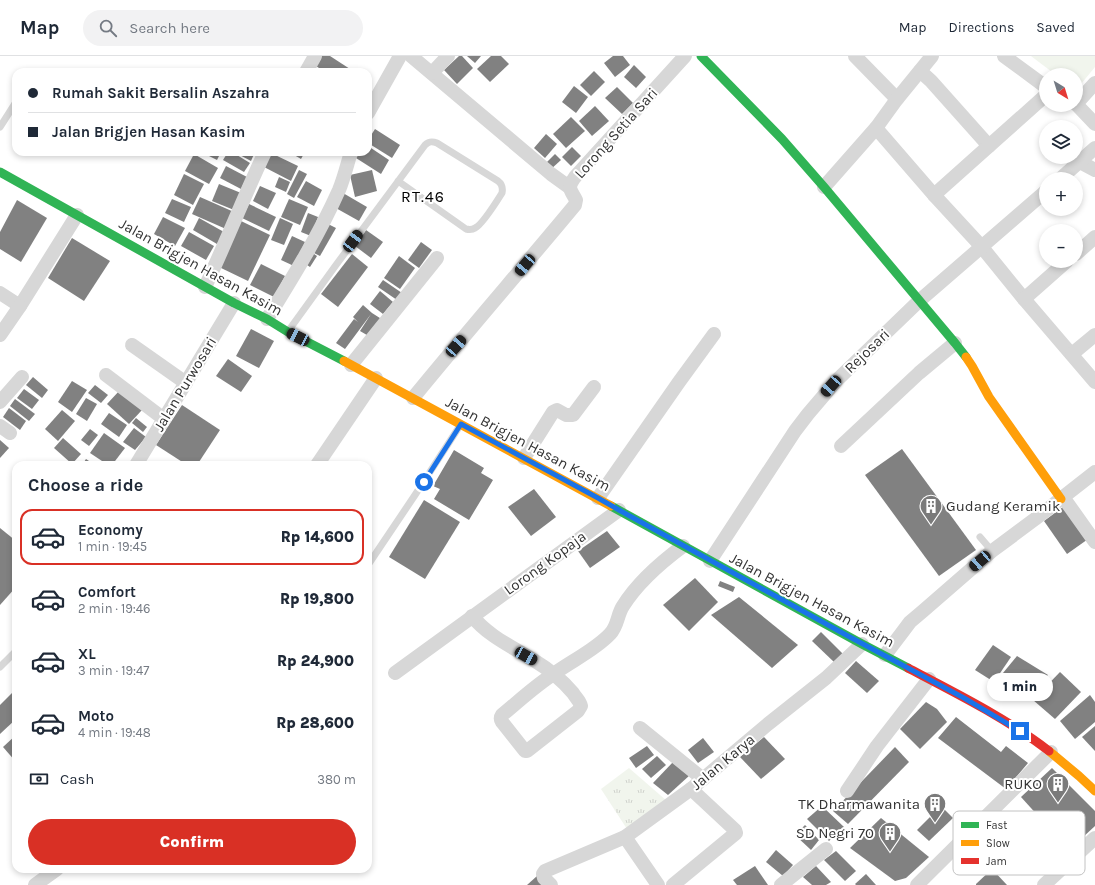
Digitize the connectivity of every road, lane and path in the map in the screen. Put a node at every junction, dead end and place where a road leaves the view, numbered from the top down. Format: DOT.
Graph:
graph roads {
  1 [pos="315,56"];
  2 [pos="400,56"];
  3 [pos="411,56"];
  4 [pos="448,56"];
  5 [pos="685,56"];
  6 [pos="701,56"];
  7 [pos="855,56"];
  8 [pos="932,56"];
  9 [pos="1004,56"];
  10 [pos="308,68"];
  11 [pos="920,71"];
  12 [pos="432,74"];
  13 [pos="1039,82"];
  14 [pos="1095,83"];
  15 [pos="1083,96"];
  16 [pos="897,99"];
  17 [pos="1039,101"];
  18 [pos="372,106"];
  19 [pos="12,109"];
  20 [pos="1083,111"];
  21 [pos="1095,124"];
  22 [pos="0,127"];
  23 [pos="876,128"];
  24 [pos="989,146"];
  25 [pos="1095,148"];
  26 [pos="263,156"];
  27 [pos="350,156"];
  28 [pos="1083,159"];
  29 [pos="1078,164"];
  30 [pos="1083,164"];
  31 [pos="1095,170"];
  32 [pos="0,172"];
  33 [pos="1068,172"];
  34 [pos="398,181"];
  35 [pos="570,187"];
  36 [pos="824,187"];
  37 [pos="934,195"];
  38 [pos="1039,197"];
  39 [pos="77,215"];
  40 [pos="1095,237"];
  41 [pos="981,246"];
  42 [pos="1083,248"];
  43 [pos="437,258"];
  44 [pos="1059,268"];
  45 [pos="204,287"];
  46 [pos="0,293"];
  47 [pos="1024,299"];
  48 [pos="919,301"];
  49 [pos="234,304"];
  50 [pos="20,306"];
  51 [pos="267,319"];
  52 [pos="288,332"];
  53 [pos="714,334"];
  54 [pos="0,335"];
  55 [pos="1095,335"];
  56 [pos="955,343"];
  57 [pos="132,345"];
  58 [pos="1072,354"];
  59 [pos="350,365"];
  60 [pos="106,375"];
  61 [pos="22,377"];
  62 [pos="376,378"];
  63 [pos="1095,382"];
  64 [pos="186,383"];
  65 [pos="594,387"];
  66 [pos="413,398"];
  67 [pos="0,402"];
  68 [pos="164,420"];
  69 [pos="461,424"];
  70 [pos="841,446"];
  71 [pos="524,458"];
  72 [pos="138,461"];
  73 [pos="320,461"];
  74 [pos="1094,476"];
  75 [pos="598,498"];
  76 [pos="1062,498"];
  77 [pos="619,510"];
  78 [pos="980,537"];
  79 [pos="1095,542"];
  80 [pos="683,546"];
  81 [pos="992,551"];
  82 [pos="372,559"];
  83 [pos="710,561"];
  84 [pos="472,616"];
  85 [pos="862,644"];
  86 [pos="885,655"];
  87 [pos="4,658"];
  88 [pos="0,667"];
  89 [pos="395,673"];
  90 [pos="553,673"];
  91 [pos="929,679"];
  92 [pos="640,728"];
  93 [pos="1051,752"];
  94 [pos="703,778"];
  95 [pos="691,789"];
  96 [pos="847,791"];
  97 [pos="1095,791"];
  98 [pos="992,811"];
  99 [pos="625,837"];
  100 [pos="1095,838"];
  101 [pos="1085,847"];
  102 [pos="826,849"];
  103 [pos="953,849"];
  104 [pos="52,873"];
  105 [pos="1055,875"];
  106 [pos="35,885"];
  107 [pos="551,885"];
  108 [pos="658,885"];
  109 [pos="673,885"];
  110 [pos="781,885"];
  111 [pos="917,885"];
  112 [pos="1044,885"];
  1 -- 10 [label="street"];
  2 -- 18 [label="street"];
  3 -- 12 [label="street"];
  4 -- 12 [label="street"];
  5 -- 35 [label="street, Lorong Setia Sari"];
  6 -- 36 [label="street"];
  7 -- 16 [label="street"];
  8 -- 11 [label="street"];
  9 -- 13 [label="street"];
  11 -- 16 [label="street"];
  11 -- 24 [label="street"];
  12 -- 35 [label="street"];
  14 -- 15 [label="street"];
  16 -- 23 [label="street"];
  17 -- 24 [label="street"];
  19 -- 22 [label="lane"];
  20 -- 21 [label="street"];
  23 -- 36 [label="street"];
  23 -- 37 [label="street"];
  24 -- 37 [label="street"];
  25 -- 28 [label="street"];
  26 -- 45 [label="street"];
  27 -- 51 [label="street"];
  29 -- 33 [label="street"];
  30 -- 31 [label="street"];
  32 -- 39 [label="street, Jalan Brigjen Hasan Kasim"];
  34 -- 34 [label="lane"];
  34 -- 52 [label="lane"];
  35 -- 66 [label="street, Lorong Setia Sari"];
  36 -- 48 [label="street"];
  37 -- 41 [label="street"];
  38 -- 41 [label="street, Rejosari"];
  39 -- 45 [label="street, Jalan Brigjen Hasan Kasim"];
  39 -- 50 [label="street"];
  40 -- 42 [label="street"];
  41 -- 47 [label="street"];
  41 -- 48 [label="street, Rejosari"];
  43 -- 59 [label="street"];
  44 -- 47 [label="street"];
  45 -- 49 [label="street, Jalan Brigjen Hasan Kasim"];
  46 -- 50 [label="street"];
  47 -- 58 [label="street"];
  48 -- 56 [label="street"];
  48 -- 83 [label="street, Rejosari"];
  49 -- 51 [label="street, Jalan Brigjen Hasan Kasim"];
  49 -- 64 [label="street, Jalan Purwosari"];
  50 -- 54 [label="street"];
  51 -- 52 [label="street, Jalan Brigjen Hasan Kasim"];
  52 -- 59 [label="street, Jalan Brigjen Hasan Kasim"];
  53 -- 75 [label="street"];
  55 -- 58 [label="street"];
  56 -- 70 [label="street"];
  56 -- 76 [label="street"];
  57 -- 64 [label="street"];
  58 -- 63 [label="street"];
  59 -- 62 [label="street, Jalan Brigjen Hasan Kasim"];
  60 -- 68 [label="street"];
  61 -- 67 [label="street"];
  62 -- 66 [label="street, Jalan Brigjen Hasan Kasim"];
  62 -- 73 [label="street"];
  64 -- 68 [label="street, Jalan Purwosari"];
  65 -- 71 [label="street"];
  66 -- 69 [label="street, Jalan Brigjen Hasan Kasim"];
  68 -- 72 [label="street, Jalan Purwosari"];
  69 -- 71 [label="street, Jalan Brigjen Hasan Kasim"];
  69 -- 82 [label="lane"];
  71 -- 75 [label="street, Jalan Brigjen Hasan Kasim"];
  74 -- 76 [label="street"];
  75 -- 77 [label="street, Jalan Brigjen Hasan Kasim"];
  76 -- 79 [label="street"];
  76 -- 81 [label="street"];
  77 -- 80 [label="street, Jalan Brigjen Hasan Kasim"];
  77 -- 84 [label="street, Lorong Kopaja"];
  78 -- 81 [label="lane"];
  80 -- 83 [label="street, Jalan Brigjen Hasan Kasim"];
  80 -- 90 [label="street"];
  81 -- 86 [label="street"];
  83 -- 85 [label="street, Jalan Brigjen Hasan Kasim"];
  84 -- 89 [label="street, Lorong Kopaja"];
  84 -- 90 [label="street"];
  85 -- 86 [label="street, Jalan Brigjen Hasan Kasim"];
  85 -- 94 [label="street, Jalan Karya"];
  86 -- 91 [label="street, Jalan Brigjen Hasan Kasim"];
  87 -- 88 [label="lane"];
  90 -- 90 [label="street"];
  91 -- 93 [label="street, Jalan Brigjen Hasan Kasim"];
  91 -- 96 [label="street"];
  92 -- 94 [label="street"];
  93 -- 97 [label="street, Jalan Brigjen Hasan Kasim"];
  93 -- 98 [label="street"];
  94 -- 95 [label="street, Jalan Karya"];
  95 -- 99 [label="street, Jalan Karya"];
  95 -- 109 [label="street"];
  99 -- 107 [label="street, Jalan Karya"];
  99 -- 108 [label="street"];
  100 -- 101 [label="street"];
  102 -- 110 [label="street"];
  103 -- 111 [label="street"];
  104 -- 106 [label="street"];
  105 -- 112 [label="street"];
}
